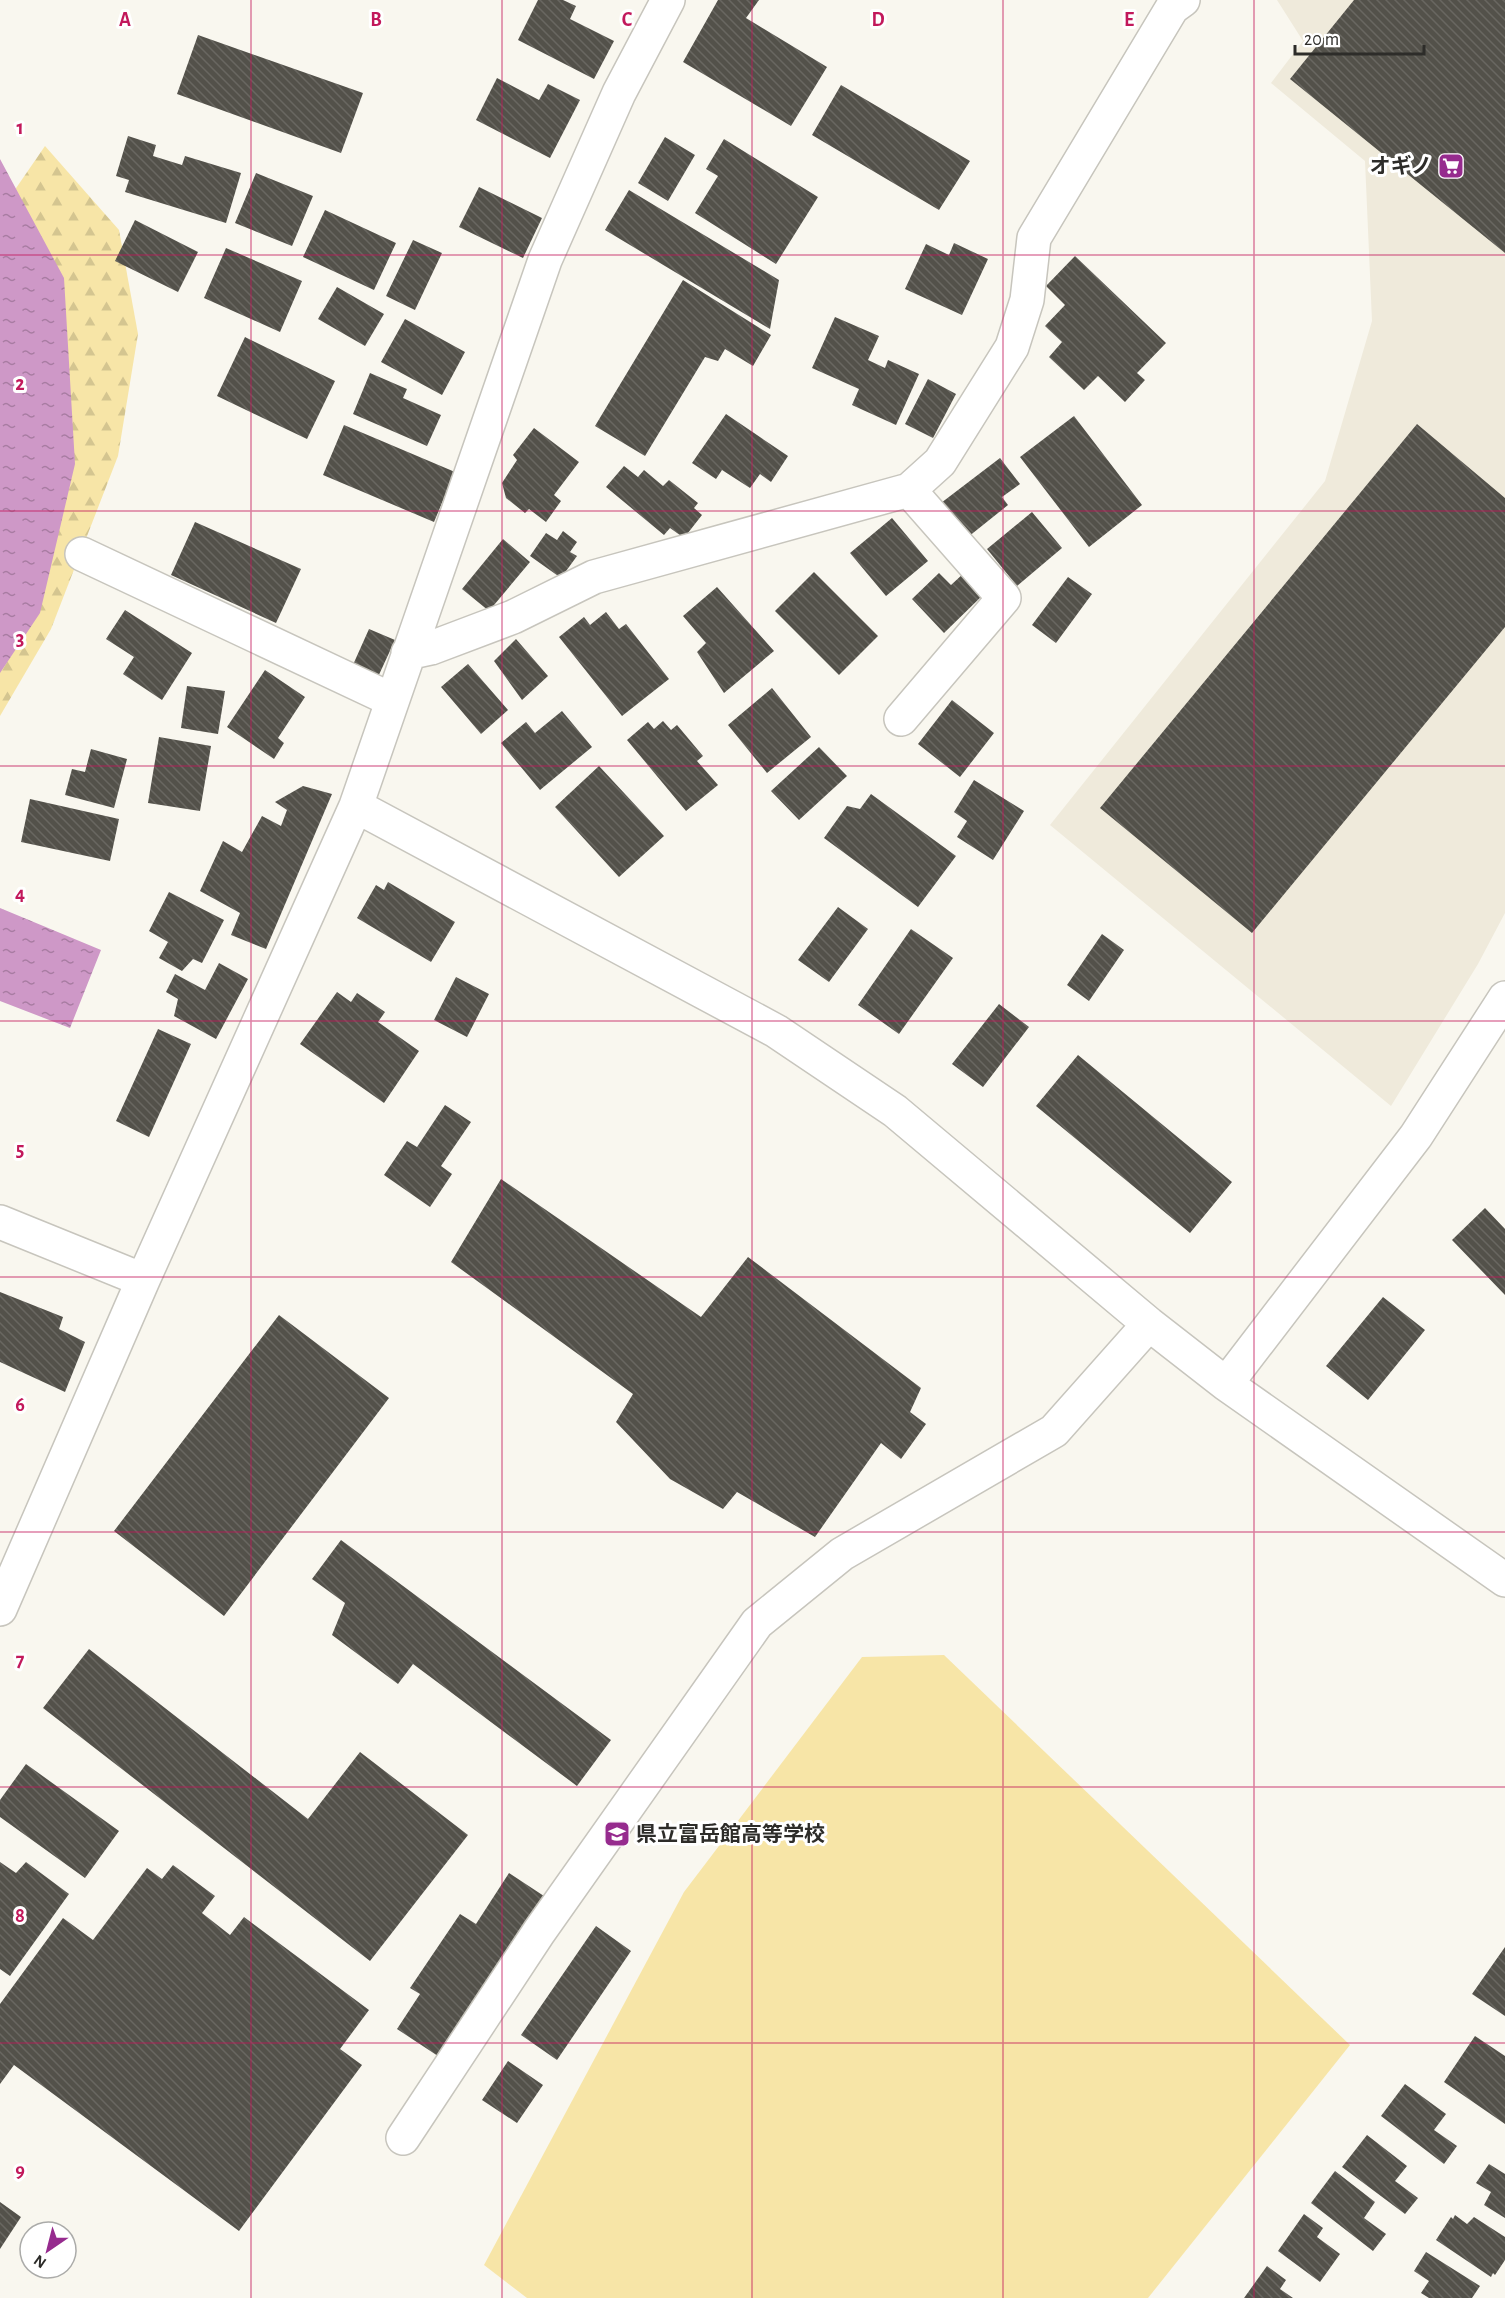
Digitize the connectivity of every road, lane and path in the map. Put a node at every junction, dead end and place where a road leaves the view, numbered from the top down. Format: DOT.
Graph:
graph roads {
  1 [pos="668,0"];
  2 [pos="1183,0"];
  3 [pos="909,490"];
  4 [pos="82,554"];
  5 [pos="408,653"];
  6 [pos="392,700"];
  7 [pos="901,719"];
  8 [pos="356,806"];
  9 [pos="1505,998"];
  10 [pos="0,1222"];
  11 [pos="143,1280"];
  12 [pos="1149,1324"];
  13 [pos="1226,1384"];
  14 [pos="1505,1580"];
  15 [pos="0,1609"];
  16 [pos="403,2138"];
  1 -- 5 [label="street"];
  2 -- 3 [label="street"];
  3 -- 5 [label="street"];
  3 -- 7 [label="street"];
  4 -- 6 [label="street"];
  5 -- 6 [label="street"];
  6 -- 8 [label="street"];
  8 -- 11 [label="street"];
  8 -- 12 [label="street"];
  9 -- 13 [label="street"];
  10 -- 11 [label="street"];
  11 -- 15 [label="street"];
  12 -- 13 [label="street"];
  12 -- 16 [label="street"];
  13 -- 14 [label="street"];
}
